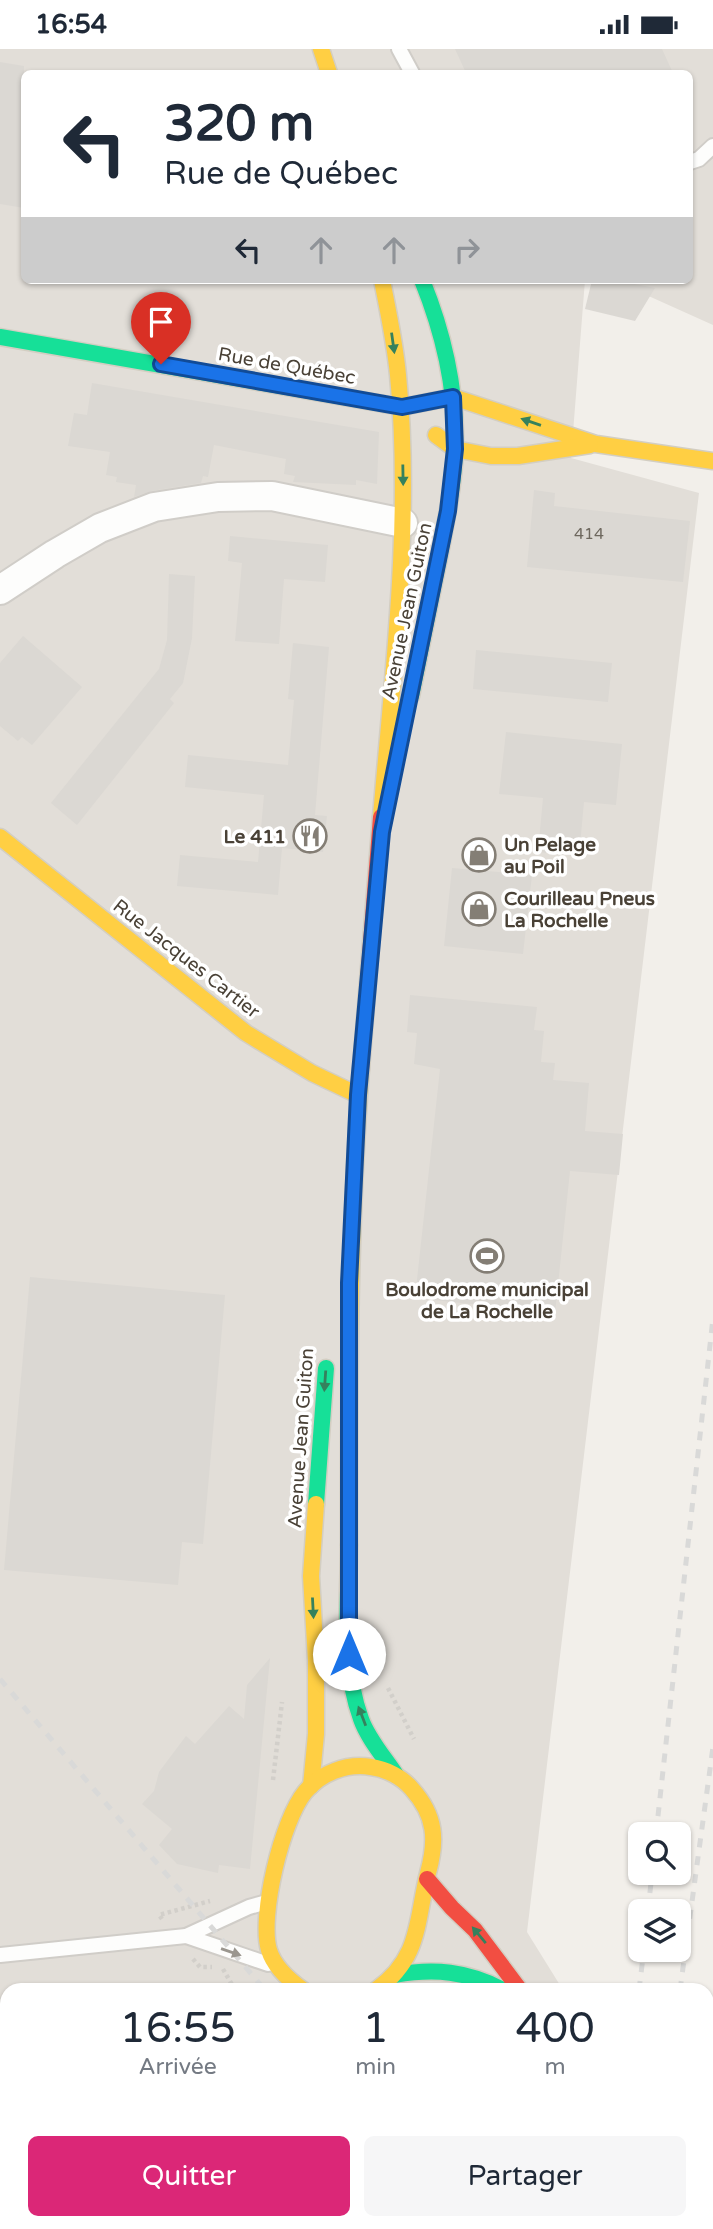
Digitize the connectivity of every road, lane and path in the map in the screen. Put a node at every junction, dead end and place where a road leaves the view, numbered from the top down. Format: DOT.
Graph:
graph roads {
  1 [pos="321,49"];
  2 [pos="399,49"];
  3 [pos="328,70"];
  4 [pos="410,70"];
  5 [pos="713,146"];
  6 [pos="693,161"];
  7 [pos="384,284"];
  8 [pos="424,284"];
  9 [pos="387,299"];
  10 [pos="404,319"];
  11 [pos="0,337"];
  12 [pos="428,397"];
  13 [pos="453,397"];
  14 [pos="402,407"];
  15 [pos="431,431"];
  16 [pos="596,444"];
  17 [pos="455,449"];
  18 [pos="713,461"];
  19 [pos="403,523"];
  20 [pos="0,590"];
  21 [pos="382,832"];
  22 [pos="0,837"];
  23 [pos="358,1095"];
  24 [pos="336,1246"];
  25 [pos="327,1353"];
  26 [pos="320,1450"];
  27 [pos="349,1450"];
  28 [pos="396,1775"];
  29 [pos="311,1786"];
  30 [pos="427,1879"];
  31 [pos="269,1901"];
  32 [pos="186,1936"];
  33 [pos="0,1955"];
  34 [pos="278,1966"];
  35 [pos="396,1975"];
  36 [pos="293,1983"];
  37 [pos="385,1983"];
  38 [pos="489,1983"];
  39 [pos="515,1983"];
  1 -- 3 [label="street"];
  2 -- 4 [label="lane"];
  5 -- 6 [label="lane"];
  7 -- 9 [label="street, Avenue Jean Guiton"];
  8 -- 13 [label="street, Avenue Jean Guiton"];
  9 -- 10 [label="street"];
  9 -- 14 [label="street, Avenue Jean Guiton, one-way"];
  11 -- 14 [label="street, Rue de Québec"];
  12 -- 13 [label="street, Rue de Québec"];
  12 -- 14 [label="street, Rue de Québec"];
  12 -- 15 [label="street"];
  16 -- 13 [label="street, Rue de Québec, one-way"];
  13 -- 17 [label="street, Avenue Jean Guiton"];
  14 -- 15 [label="street, Rue de Québec"];
  14 -- 19 [label="street, Avenue Jean Guiton, one-way"];
  15 -- 17 [label="street, Rue de Québec"];
  16 -- 17 [label="street, Rue de Québec"];
  16 -- 18 [label="street, Rue de Québec"];
  17 -- 21 [label="street, Avenue Jean Guiton"];
  19 -- 20 [label="street"];
  19 -- 21 [label="street, Avenue Jean Guiton"];
  21 -- 23 [label="street, Avenue Jean Guiton"];
  22 -- 23 [label="street, Rue Jacques Cartier"];
  23 -- 24 [label="street, Avenue Jean Guiton"];
  23 -- 27 [label="street, Avenue Jean Guiton"];
  25 -- 26 [label="street, Avenue Jean Guiton, one-way"];
  26 -- 27 [label="street"];
  26 -- 29 [label="street, Avenue Jean Guiton, one-way"];
  28 -- 27 [label="street, Avenue Jean Guiton, one-way"];
  28 -- 29 [label="street"];
  28 -- 30 [label="street"];
  29 -- 31 [label="street"];
  30 -- 35 [label="street"];
  39 -- 30 [label="street, one-way"];
  31 -- 32 [label="lane"];
  31 -- 34 [label="street"];
  32 -- 33 [label="lane"];
  32 -- 34 [label="lane, one-way"];
  34 -- 36 [label="street"];
  35 -- 37 [label="street"];
  35 -- 38 [label="street"];
}
